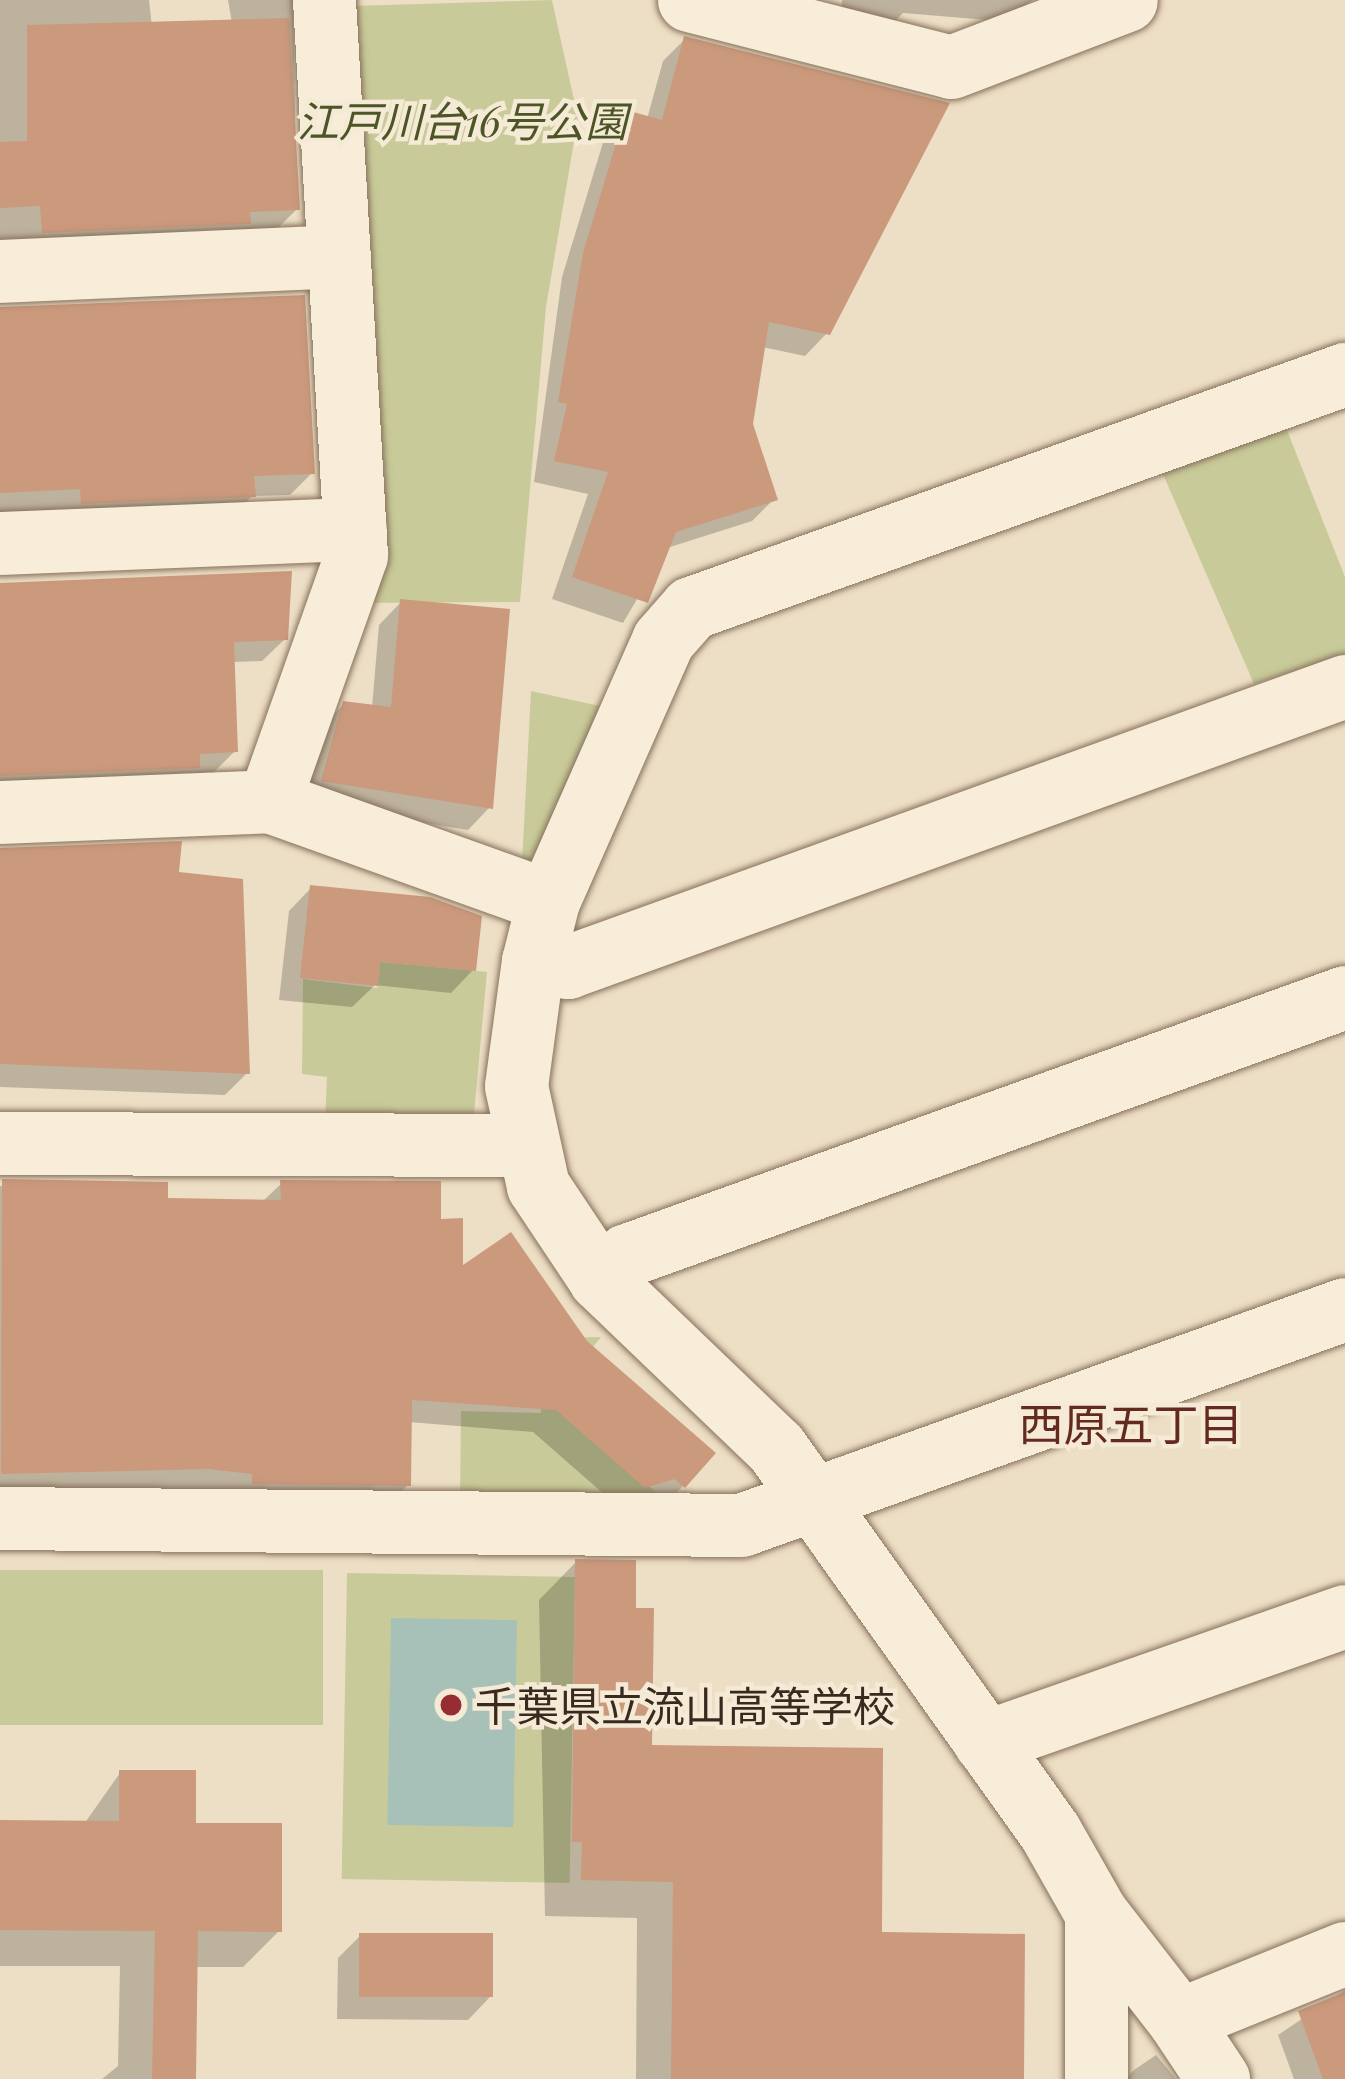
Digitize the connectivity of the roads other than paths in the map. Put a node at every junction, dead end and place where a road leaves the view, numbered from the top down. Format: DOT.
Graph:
graph roads {
  1 [pos="324,0"];
  2 [pos="689,0"];
  3 [pos="1126,0"];
  4 [pos="824,17"];
  5 [pos="339,256"];
  6 [pos="0,271"];
  7 [pos="1345,374"];
  8 [pos="356,529"];
  9 [pos="0,543"];
  10 [pos="1345,686"];
  11 [pos="269,801"];
  12 [pos="0,812"];
  13 [pos="548,901"];
  14 [pos="533,961"];
  15 [pos="1345,997"];
  16 [pos="0,1143"];
  17 [pos="527,1144"];
  18 [pos="600,1280"];
  19 [pos="1345,1309"];
  20 [pos="808,1496"];
  21 [pos="0,1518"];
  22 [pos="1345,1616"];
  23 [pos="985,1742"];
  24 [pos="1096,1913"];
  25 [pos="1345,1953"];
  26 [pos="1179,2020"];
  27 [pos="1096,2079"];
  28 [pos="1217,2079"];
  1 -- 5 [label="street"];
  2 -- 4 [label="street"];
  3 -- 4 [label="street"];
  5 -- 6 [label="street"];
  5 -- 8 [label="street"];
  7 -- 13 [label="street"];
  8 -- 9 [label="street"];
  8 -- 11 [label="street"];
  10 -- 14 [label="street"];
  11 -- 12 [label="street"];
  11 -- 13 [label="street"];
  13 -- 14 [label="street"];
  14 -- 17 [label="street"];
  15 -- 18 [label="street"];
  16 -- 17 [label="street"];
  17 -- 18 [label="street"];
  18 -- 20 [label="street"];
  19 -- 20 [label="street"];
  20 -- 21 [label="street"];
  20 -- 23 [label="street"];
  22 -- 23 [label="street"];
  23 -- 24 [label="street"];
  24 -- 26 [label="street"];
  24 -- 27 [label="street"];
  25 -- 26 [label="street"];
  26 -- 28 [label="street"];
}
